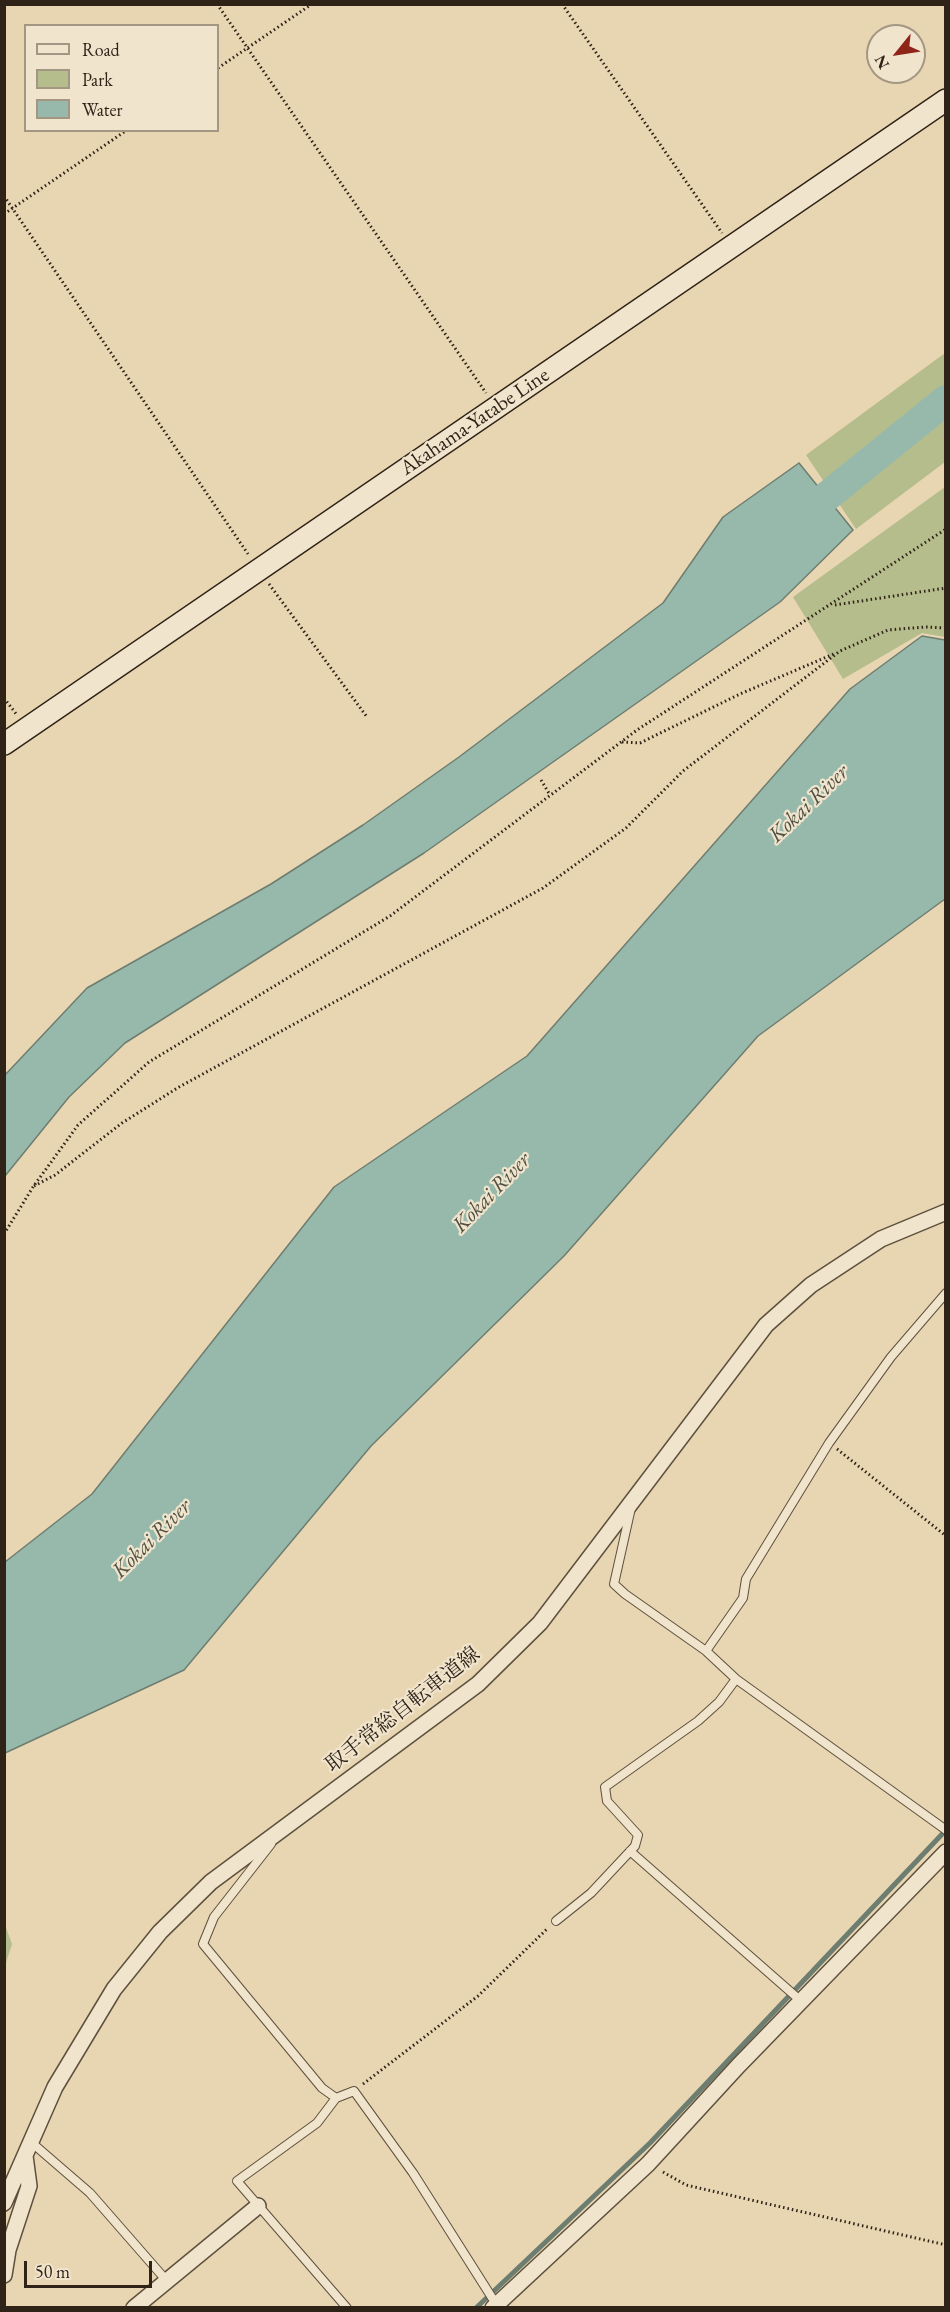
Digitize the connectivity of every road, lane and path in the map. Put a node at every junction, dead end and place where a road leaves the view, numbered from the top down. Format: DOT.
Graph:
graph roads {
  1 [pos="217,4"];
  2 [pos="312,4"];
  3 [pos="562,4"];
  4 [pos="247,48"];
  5 [pos="219,67"];
  6 [pos="945,100"];
  7 [pos="124,132"];
  8 [pos="4,196"];
  9 [pos="13,208"];
  10 [pos="4,214"];
  11 [pos="732,246"];
  12 [pos="496,408"];
  13 [pos="945,529"];
  14 [pos="259,570"];
  15 [pos="945,588"];
  16 [pos="832,605"];
  17 [pos="945,628"];
  18 [pos="840,651"];
  19 [pos="367,717"];
  20 [pos="621,742"];
  21 [pos="4,744"];
  22 [pos="541,780"];
  23 [pos="550,795"];
  24 [pos="33,1187"];
  25 [pos="945,1212"];
  26 [pos="4,1234"];
  27 [pos="945,1293"];
  28 [pos="829,1443"];
  29 [pos="633,1499"];
  30 [pos="945,1536"];
  31 [pos="706,1651"];
  32 [pos="736,1679"];
  33 [pos="284,1827"];
  34 [pos="945,1830"];
  35 [pos="630,1851"];
  36 [pos="945,1852"];
  37 [pos="556,1921"];
  38 [pos="801,2001"];
  39 [pos="354,2091"];
  40 [pos="336,2098"];
  41 [pos="28,2149"];
  42 [pos="648,2164"];
  43 [pos="4,2203"];
  44 [pos="258,2206"];
  45 [pos="945,2245"];
  46 [pos="4,2275"];
  47 [pos="166,2280"];
  48 [pos="494,2306"];
  49 [pos="134,2307"];
  50 [pos="347,2307"];
  1 -- 4 [label="path"];
  2 -- 4 [label="path"];
  3 -- 11 [label="path"];
  4 -- 5 [label="path"];
  4 -- 12 [label="path"];
  6 -- 11 [label="main road, Akahama-Yatabe Line"];
  7 -- 9 [label="path"];
  8 -- 9 [label="path"];
  9 -- 10 [label="path"];
  9 -- 14 [label="path"];
  11 -- 12 [label="main road, Akahama-Yatabe Line"];
  12 -- 14 [label="main road, Akahama-Yatabe Line"];
  13 -- 16 [label="path"];
  14 -- 19 [label="path"];
  14 -- 21 [label="main road, Akahama-Yatabe Line"];
  15 -- 16 [label="path"];
  16 -- 20 [label="path"];
  17 -- 18 [label="path"];
  18 -- 20 [label="path"];
  18 -- 24 [label="path"];
  20 -- 23 [label="path"];
  22 -- 23 [label="path"];
  23 -- 24 [label="path"];
  24 -- 26 [label="path"];
  25 -- 29 [label="street, 取手常総自転車道線"];
  27 -- 28 [label="lane"];
  28 -- 30 [label="path"];
  28 -- 31 [label="lane"];
  29 -- 31 [label="lane"];
  29 -- 33 [label="street, 取手常総自転車道線"];
  31 -- 32 [label="lane"];
  32 -- 34 [label="lane"];
  32 -- 35 [label="lane"];
  33 -- 40 [label="lane"];
  33 -- 41 [label="street, 取手常総自転車道線"];
  35 -- 37 [label="lane"];
  35 -- 38 [label="lane"];
  36 -- 38 [label="street"];
  37 -- 39 [label="path"];
  38 -- 42 [label="street"];
  39 -- 40 [label="lane"];
  39 -- 48 [label="lane"];
  40 -- 44 [label="lane"];
  41 -- 43 [label="street, 取手常総自転車道線"];
  41 -- 46 [label="street"];
  41 -- 47 [label="lane"];
  42 -- 45 [label="path"];
  42 -- 48 [label="street"];
  44 -- 47 [label="street"];
  44 -- 50 [label="lane"];
  47 -- 49 [label="street"];
}
